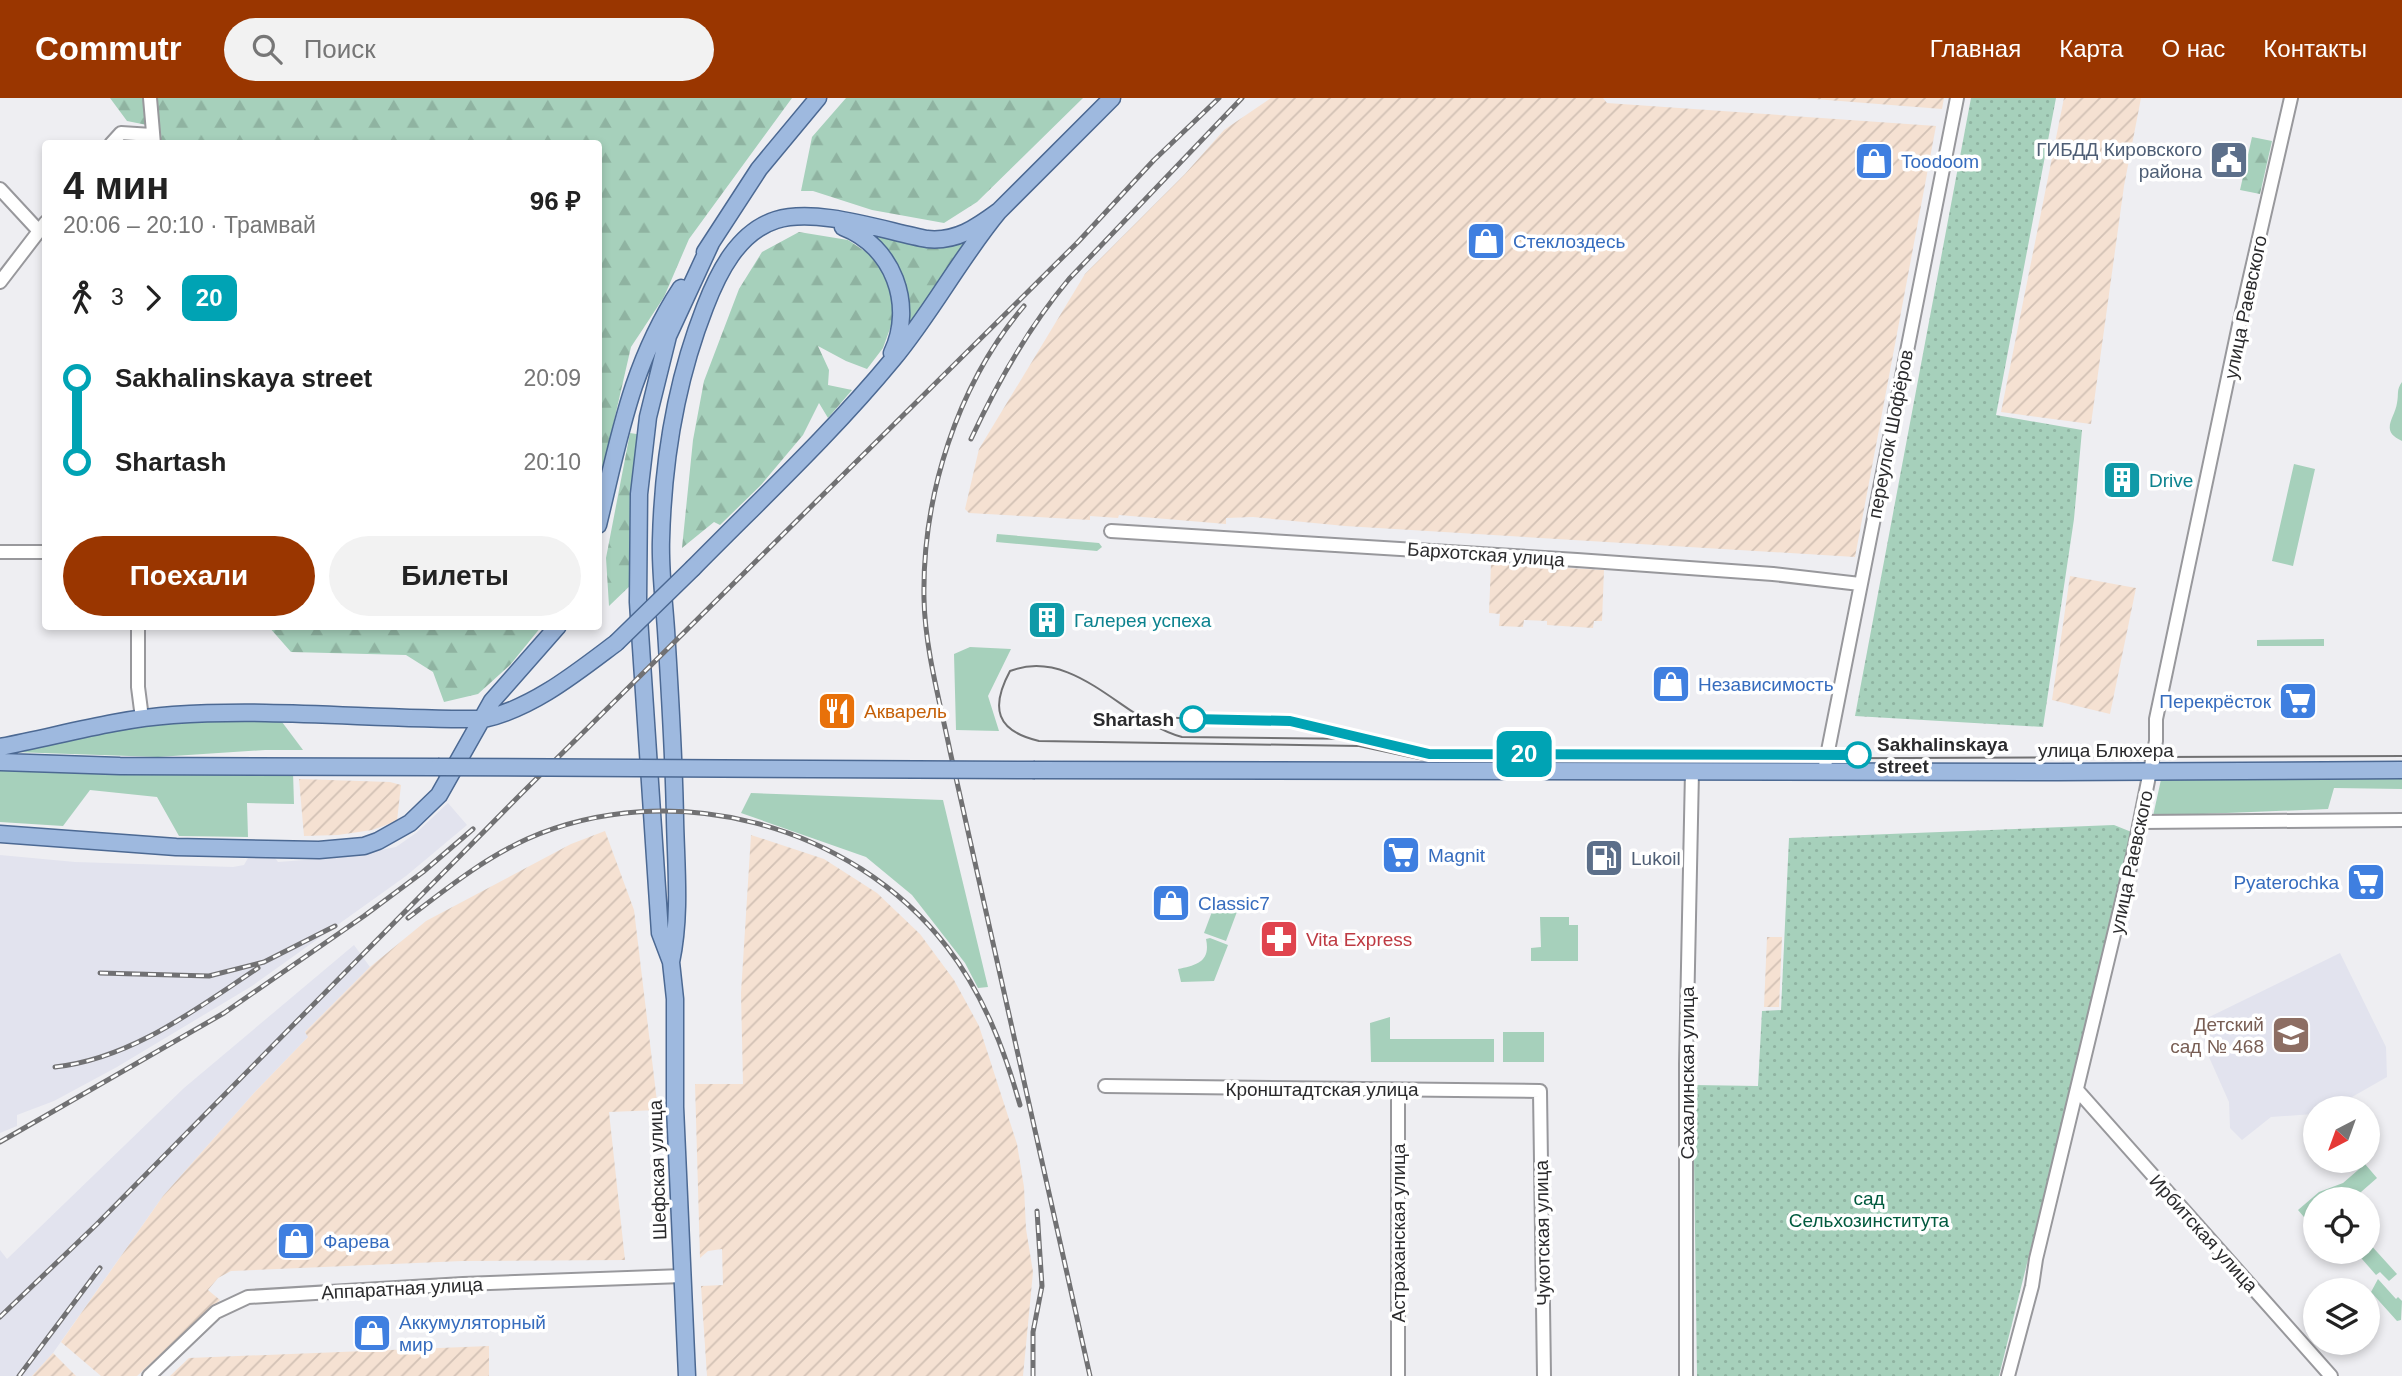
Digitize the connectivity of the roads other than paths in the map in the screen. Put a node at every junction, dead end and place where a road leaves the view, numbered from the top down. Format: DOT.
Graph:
graph roads {
  1 [pos="150,98"];
  2 [pos="818,98"];
  3 [pos="1957,98"];
  4 [pos="2291,98"];
  5 [pos="1111,100"];
  6 [pos="153,139"];
  7 [pos="115,140"];
  8 [pos="0,189"];
  9 [pos="999,211"];
  10 [pos="814,218"];
  11 [pos="42,226"];
  12 [pos="711,243"];
  13 [pos="0,282"];
  14 [pos="874,381"];
  15 [pos="602,508"];
  16 [pos="1111,531"];
  17 [pos="0,552"];
  18 [pos="42,552"];
  19 [pos="1860,584"];
  20 [pos="138,630"];
  21 [pos="555,630"];
  22 [pos="142,718"];
  23 [pos="484,719"];
  24 [pos="0,747"];
  25 [pos="0,762"];
  26 [pos="2402,770"];
  27 [pos="1692,771"];
  28 [pos="1824,771"];
  29 [pos="2150,771"];
  30 [pos="2402,820"];
  31 [pos="2140,822"];
  32 [pos="0,834"];
  33 [pos="671,962"];
  34 [pos="1105,1086"];
  35 [pos="1398,1090"];
  36 [pos="1540,1091"];
  37 [pos="2078,1091"];
  38 [pos="683,1276"];
  39 [pos="149,1376"];
  40 [pos="687,1376"];
  41 [pos="1398,1376"];
  42 [pos="1544,1376"];
  43 [pos="1686,1376"];
  44 [pos="2008,1376"];
  45 [pos="2331,1376"];
  1 -- 6 [label="street"];
  2 -- 12 [label="main road"];
  3 -- 19 [label="street, переулок Шофёров"];
  4 -- 29 [label="street, улица Раевского"];
  5 -- 9 [label="main road"];
  6 -- 7 [label="street"];
  8 -- 11 [label="street"];
  9 -- 10 [label="main road"];
  9 -- 14 [label="main road"];
  10 -- 14 [label="main road"];
  10 -- 33 [label="main road"];
  11 -- 13 [label="street"];
  12 -- 15 [label="main road"];
  12 -- 33 [label="main road"];
  14 -- 23 [label="main road, bridge"];
  16 -- 19 [label="street, Бархотская улица"];
  17 -- 18 [label="street"];
  19 -- 28 [label="street, переулок Шофёров"];
  20 -- 22 [label="street"];
  21 -- 23 [label="main road"];
  22 -- 23 [label="main road"];
  22 -- 24 [label="main road"];
  23 -- 32 [label="main road"];
  25 -- 27 [label="main road, улица Блюхера, bridge"];
  26 -- 29 [label="main road, улица Блюхера"];
  27 -- 28 [label="main road, улица Блюхера"];
  27 -- 43 [label="street, Сахалинская улица"];
  28 -- 29 [label="main road, улица Блюхера"];
  29 -- 31 [label="street, улица Раевского"];
  30 -- 31 [label="street"];
  31 -- 37 [label="street, улица Раевского"];
  33 -- 38 [label="main road, Шефская улица"];
  34 -- 35 [label="street, Кронштадтская улица"];
  35 -- 36 [label="street, Кронштадтская улица"];
  35 -- 41 [label="street, Астраханская улица"];
  36 -- 42 [label="street, Чукотская улица"];
  37 -- 44 [label="street, улица Раевского"];
  37 -- 45 [label="street, Ирбитская улица"];
  38 -- 39 [label="street, Аппаратная улица"];
  38 -- 40 [label="main road, Шефская улица"];
}
